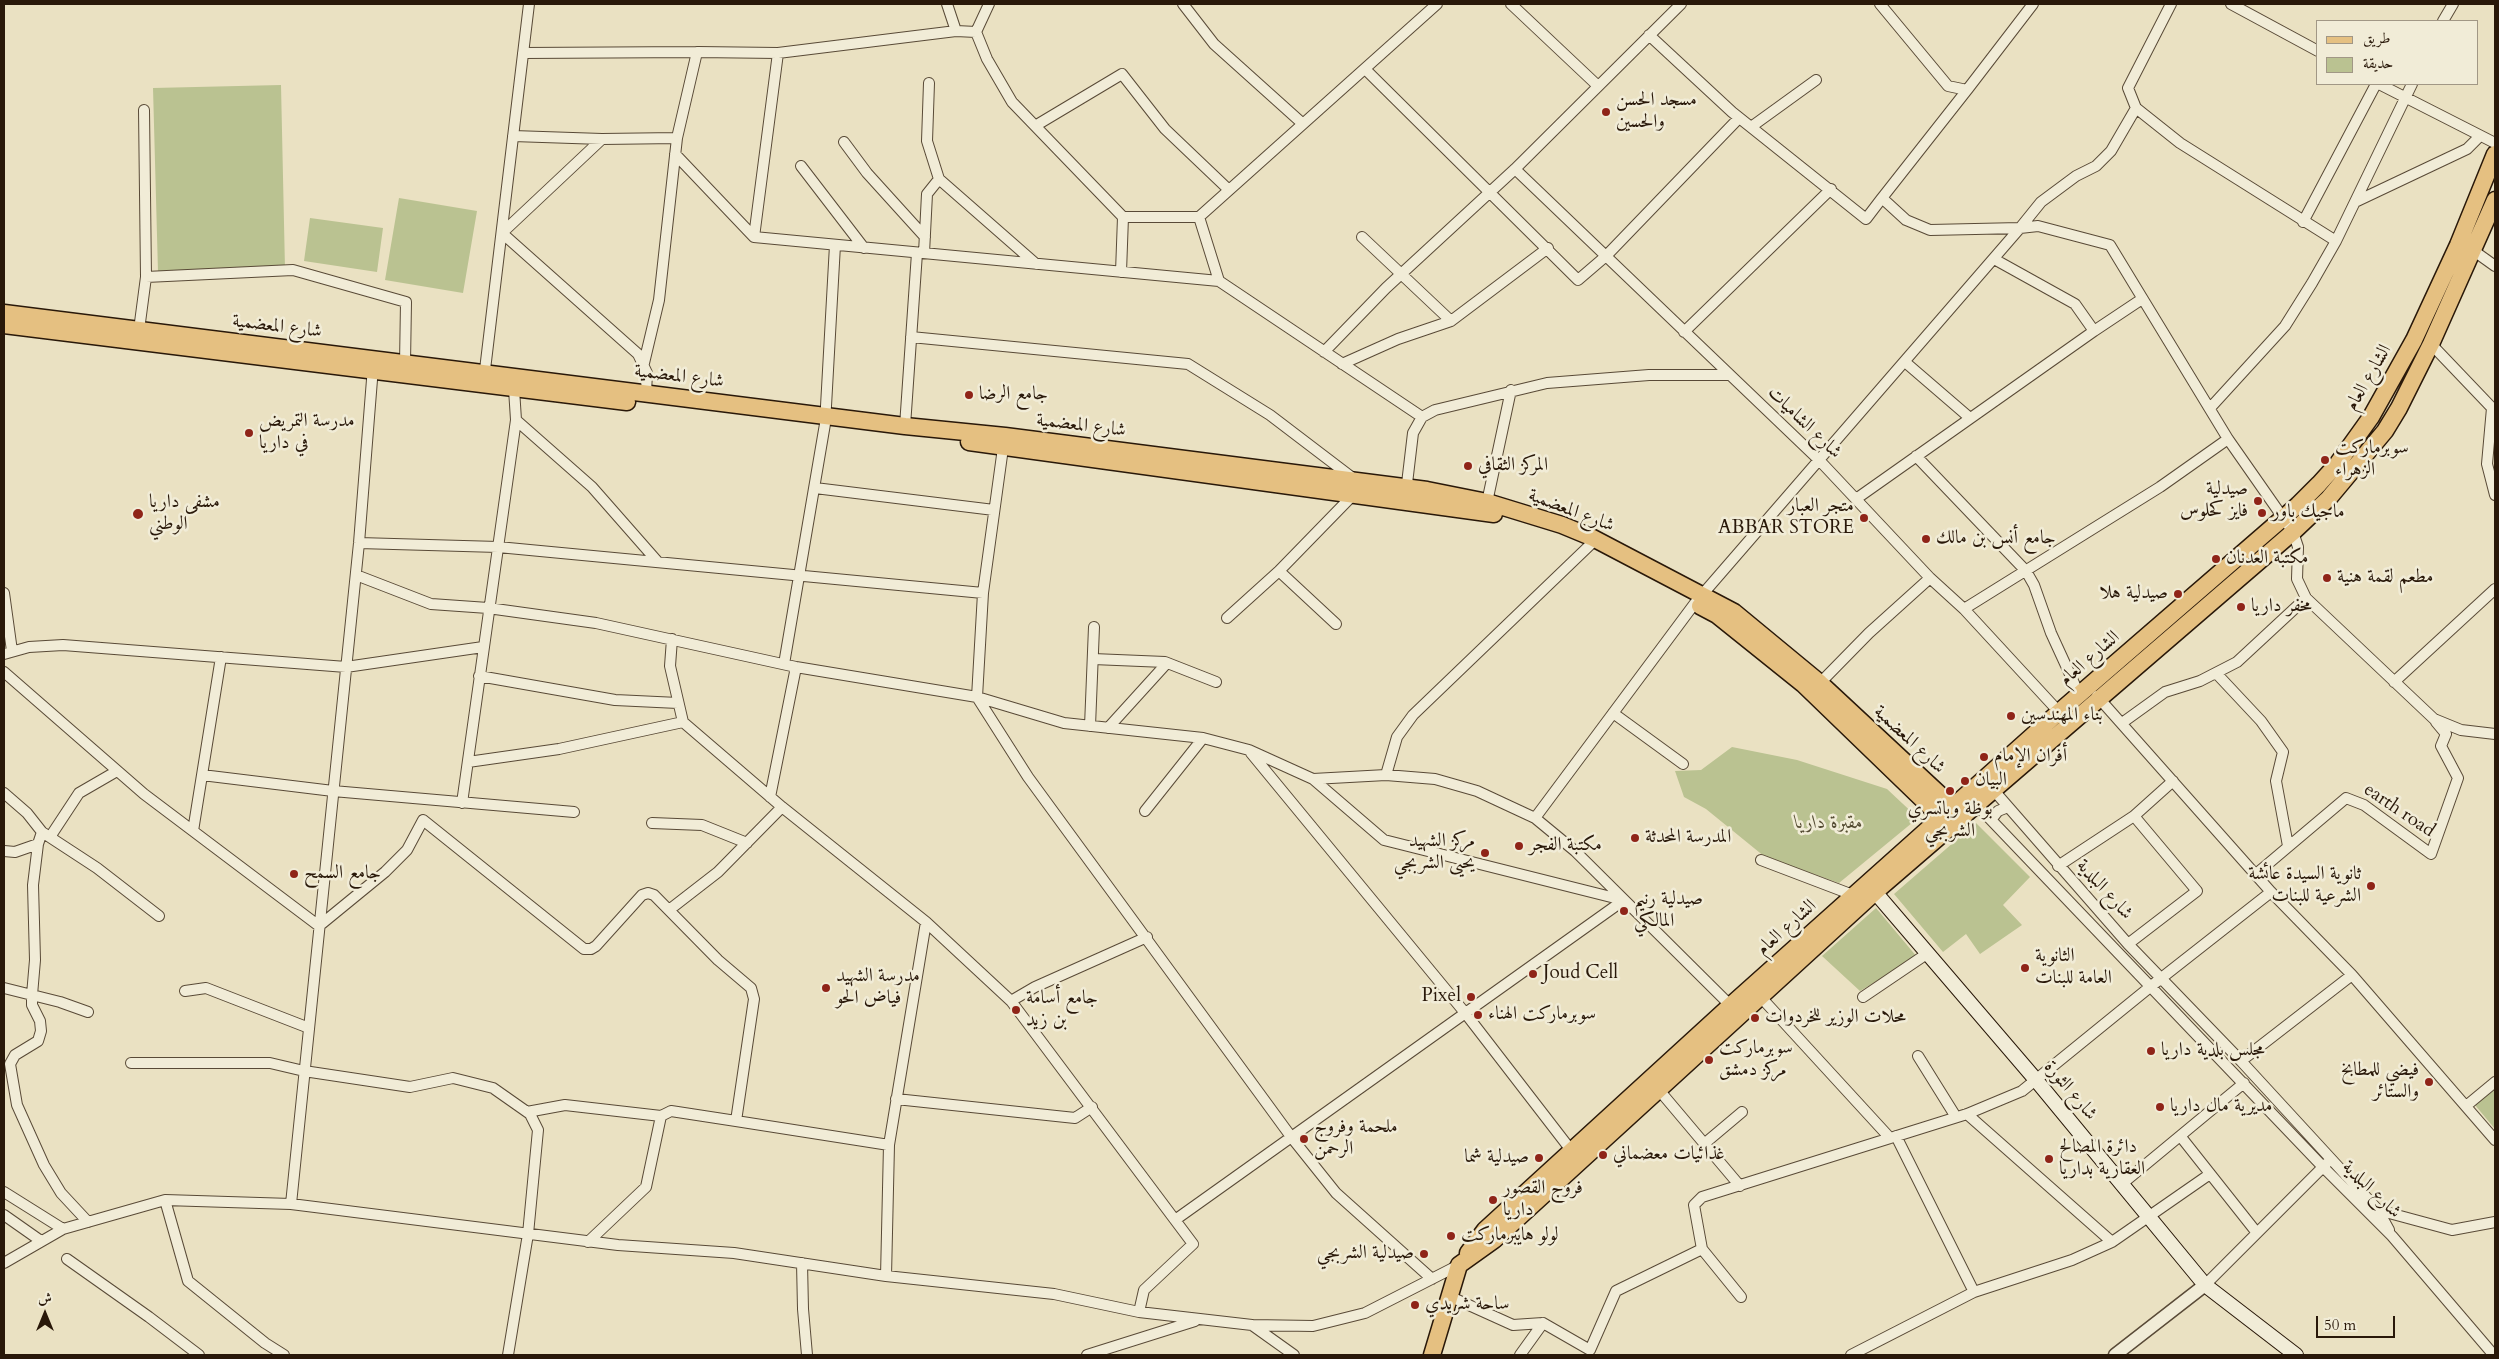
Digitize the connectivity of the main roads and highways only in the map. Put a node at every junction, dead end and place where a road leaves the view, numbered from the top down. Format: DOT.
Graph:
graph roads {
  1 [pos="2495,154"];
  2 [pos="2495,200"];
  3 [pos="4,313"];
  4 [pos="4,325"];
  5 [pos="258,351"];
  6 [pos="373,365"];
  7 [pos="484,379"];
  8 [pos="825,420"];
  9 [pos="1004,442"];
  10 [pos="1486,507"];
  11 [pos="1699,599"];
  12 [pos="2088,694"];
  13 [pos="1989,785"];
  14 [pos="1952,817"];
  15 [pos="1871,887"];
  16 [pos="1756,992"];
  17 [pos="1735,1011"];
  18 [pos="1576,1156"];
  19 [pos="1432,1355"];
  20 [pos="2296,1355"];
  1 -- 12 [label="main road, الشارع العام"];
  2 -- 12 [label="main road, الشارع العام"];
  3 -- 5 [label="main road, شارع المعضمية"];
  4 -- 5 [label="main road, شارع المعضمية"];
  5 -- 6 [label="main road, شارع المعضمية"];
  6 -- 7 [label="main road, شارع المعضمية"];
  6 -- 7 [label="main road, شارع المعضمية"];
  7 -- 8 [label="main road, شارع المعضمية"];
  7 -- 8 [label="main road, شارع المعضمية"];
  8 -- 9 [label="main road, شارع المعضمية"];
  8 -- 9 [label="main road, شارع المعضمية"];
  9 -- 10 [label="main road, شارع المعضمية"];
  10 -- 11 [label="main road, شارع المعضمية"];
  10 -- 11 [label="main road, شارع المعضمية"];
  11 -- 14 [label="main road, شارع المعضمية"];
  11 -- 14 [label="main road, شارع المعضمية"];
  12 -- 13 [label="main road, الشارع العام"];
  12 -- 13 [label="main road, الشارع العام"];
  13 -- 14 [label="main road, الشارع العام"];
  14 -- 15 [label="main road, الشارع العام"];
  15 -- 16 [label="main road, الشارع العام"];
  15 -- 16 [label="main road, الشارع العام"];
  15 -- 20 [label="main road, شارع الثورة"];
  16 -- 17 [label="main road, الشارع العام"];
  17 -- 18 [label="main road, الشارع العام"];
  17 -- 18 [label="main road"];
  18 -- 19 [label="main road, الشارع العام"];
}
